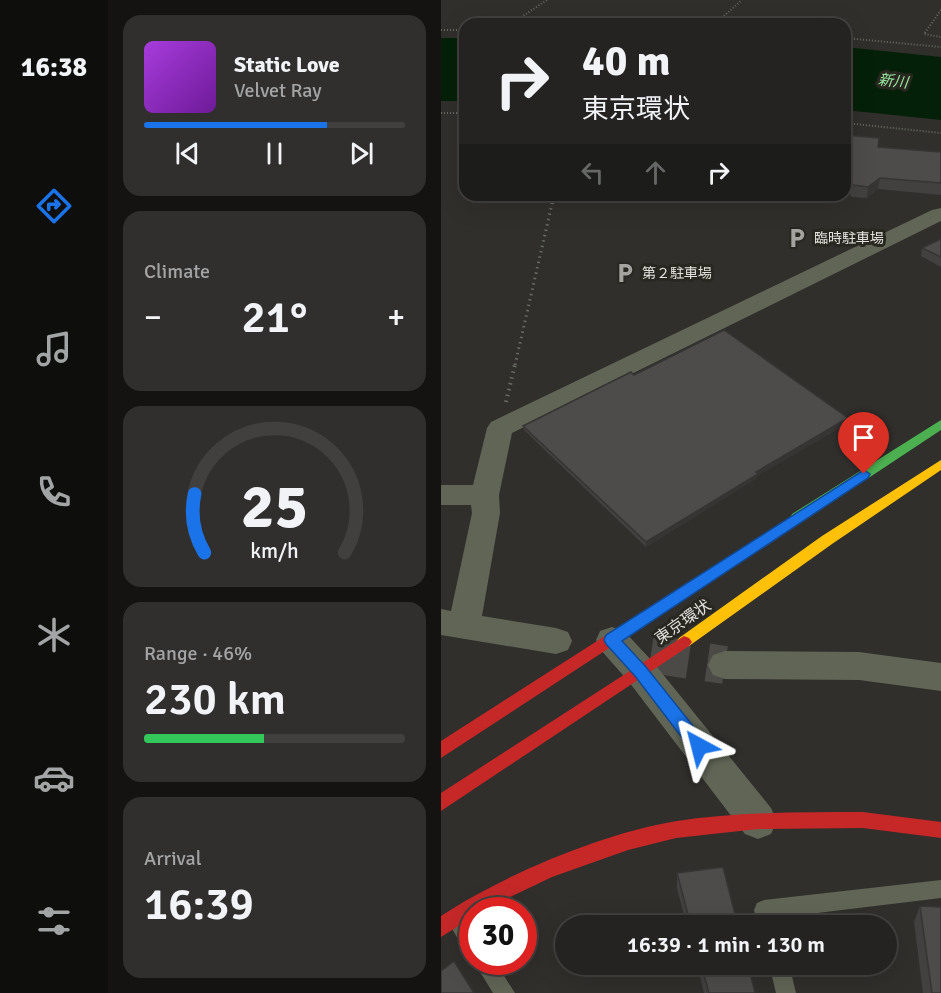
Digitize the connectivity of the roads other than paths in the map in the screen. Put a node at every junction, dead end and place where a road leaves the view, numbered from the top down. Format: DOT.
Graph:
graph roads {
  1 [pos="940,215"];
  2 [pos="941,424"];
  3 [pos="941,464"];
  4 [pos="441,495"];
  5 [pos="485,495"];
  6 [pos="453,624"];
  7 [pos="612,640"];
  8 [pos="556,641"];
  9 [pos="725,665"];
  10 [pos="641,672"];
  11 [pos="941,677"];
  12 [pos="441,750"];
  13 [pos="441,804"];
  14 [pos="758,821"];
  15 [pos="941,831"];
  16 [pos="941,889"];
  17 [pos="765,915"];
  18 [pos="448,922"];
  19 [pos="493,975"];
  20 [pos="782,975"];
  21 [pos="505,993"];
  22 [pos="786,993"];
  1 -- 5 [label="street"];
  2 -- 7 [label="main road, 東京環状"];
  3 -- 10 [label="main road, 東京環状"];
  4 -- 5 [label="street"];
  5 -- 6 [label="street"];
  6 -- 8 [label="street"];
  7 -- 10 [label="street"];
  7 -- 12 [label="main road, 東京環状"];
  9 -- 11 [label="street"];
  10 -- 13 [label="main road, 東京環状"];
  10 -- 14 [label="street"];
  14 -- 15 [label="main road"];
  14 -- 18 [label="main road"];
  16 -- 17 [label="lane"];
  19 -- 21 [label="lane"];
  20 -- 22 [label="lane"];
}
